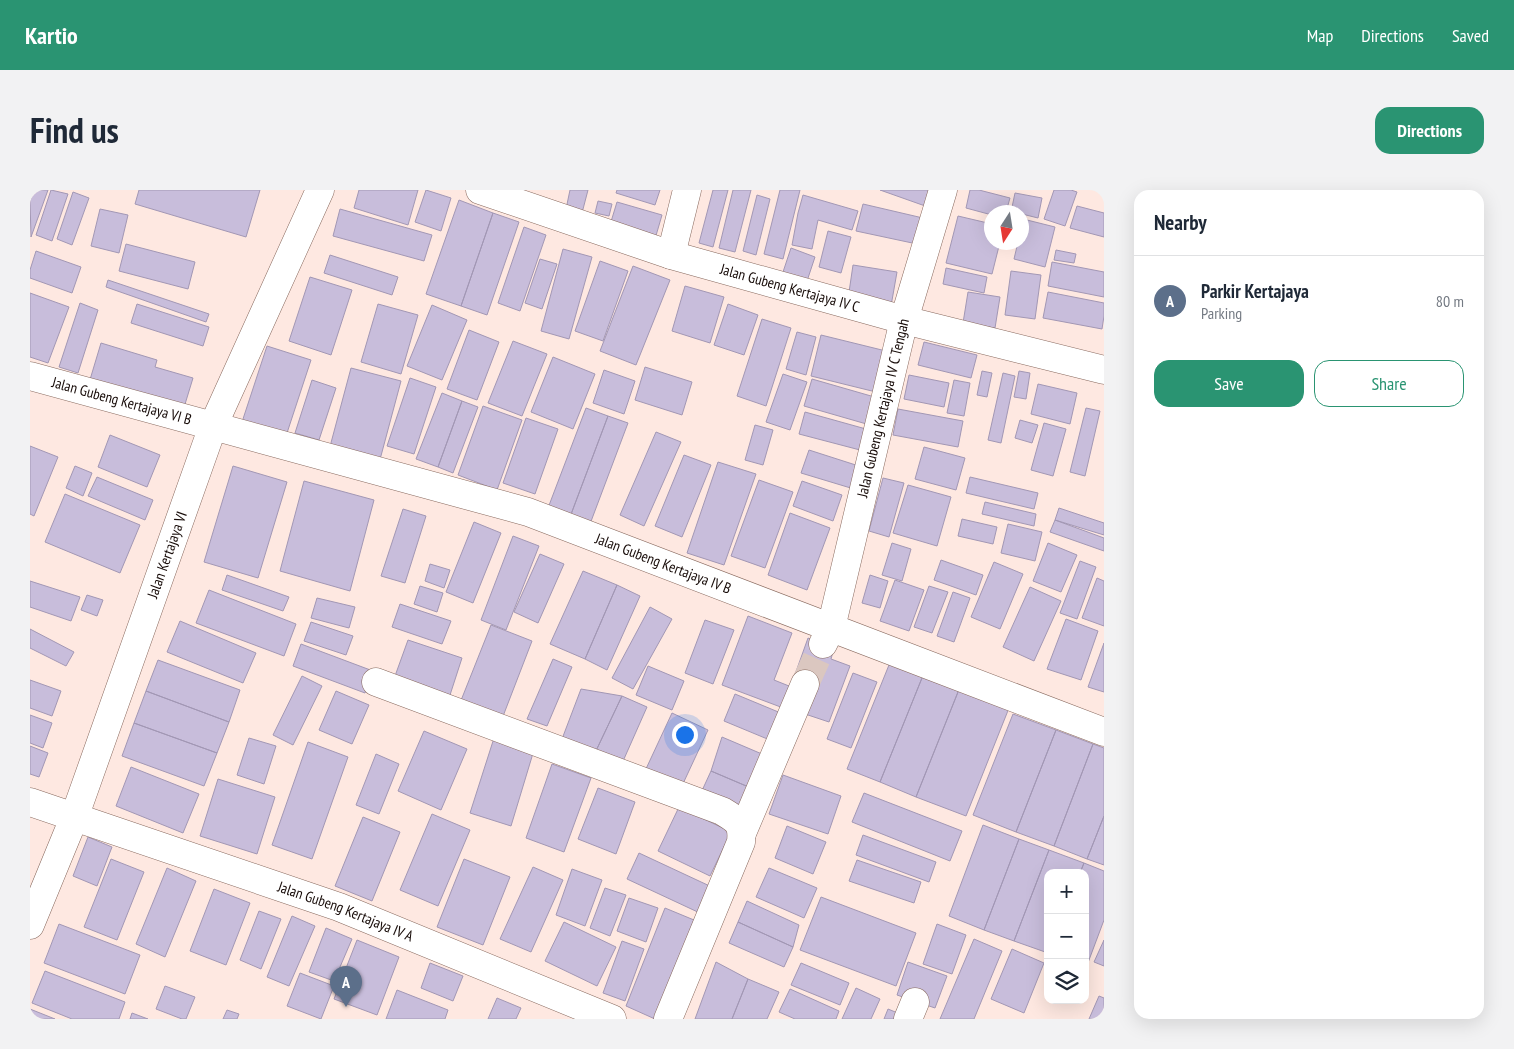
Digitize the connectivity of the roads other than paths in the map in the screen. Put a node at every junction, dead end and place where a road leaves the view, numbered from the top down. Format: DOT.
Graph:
graph roads {
  1 [pos="320,190"];
  2 [pos="480,190"];
  3 [pos="688,190"];
  4 [pos="943,190"];
  5 [pos="670,255"];
  6 [pos="904,320"];
  7 [pos="1104,370"];
  8 [pos="30,376"];
  9 [pos="213,426"];
  10 [pos="827,636"];
  11 [pos="376,682"];
  12 [pos="805,684"];
  13 [pos="1104,732"];
  14 [pos="30,802"];
  15 [pos="74,818"];
  16 [pos="742,833"];
  17 [pos="30,925"];
  18 [pos="612,1019"];
  19 [pos="668,1019"];
  1 -- 9 [label="street, Jalan Kertajaya VI"];
  2 -- 5 [label="street, Jalan Gubeng Kertajaya IV C"];
  3 -- 5 [label="street"];
  4 -- 6 [label="street, Jalan Gubeng Kertajaya IV C Tengah"];
  5 -- 6 [label="street, Jalan Gubeng Kertajaya IV C"];
  6 -- 7 [label="street, Jalan Gubeng Kertajaya IV C"];
  6 -- 10 [label="street, Jalan Gubeng Kertajaya IV C Tengah"];
  8 -- 9 [label="street, Jalan Gubeng Kertajaya VI B"];
  9 -- 10 [label="street, Jalan Gubeng Kertajaya IV B"];
  9 -- 15 [label="street, Jalan Kertajaya VI"];
  10 -- 13 [label="street, Jalan Gubeng Kertajaya IV B"];
  11 -- 16 [label="street"];
  12 -- 16 [label="street"];
  14 -- 15 [label="street, Jalan Gubeng Kertajaya IV A"];
  15 -- 17 [label="street, Jalan Kertajaya VI"];
  15 -- 18 [label="street, Jalan Gubeng Kertajaya IV A"];
  16 -- 19 [label="street"];
}
